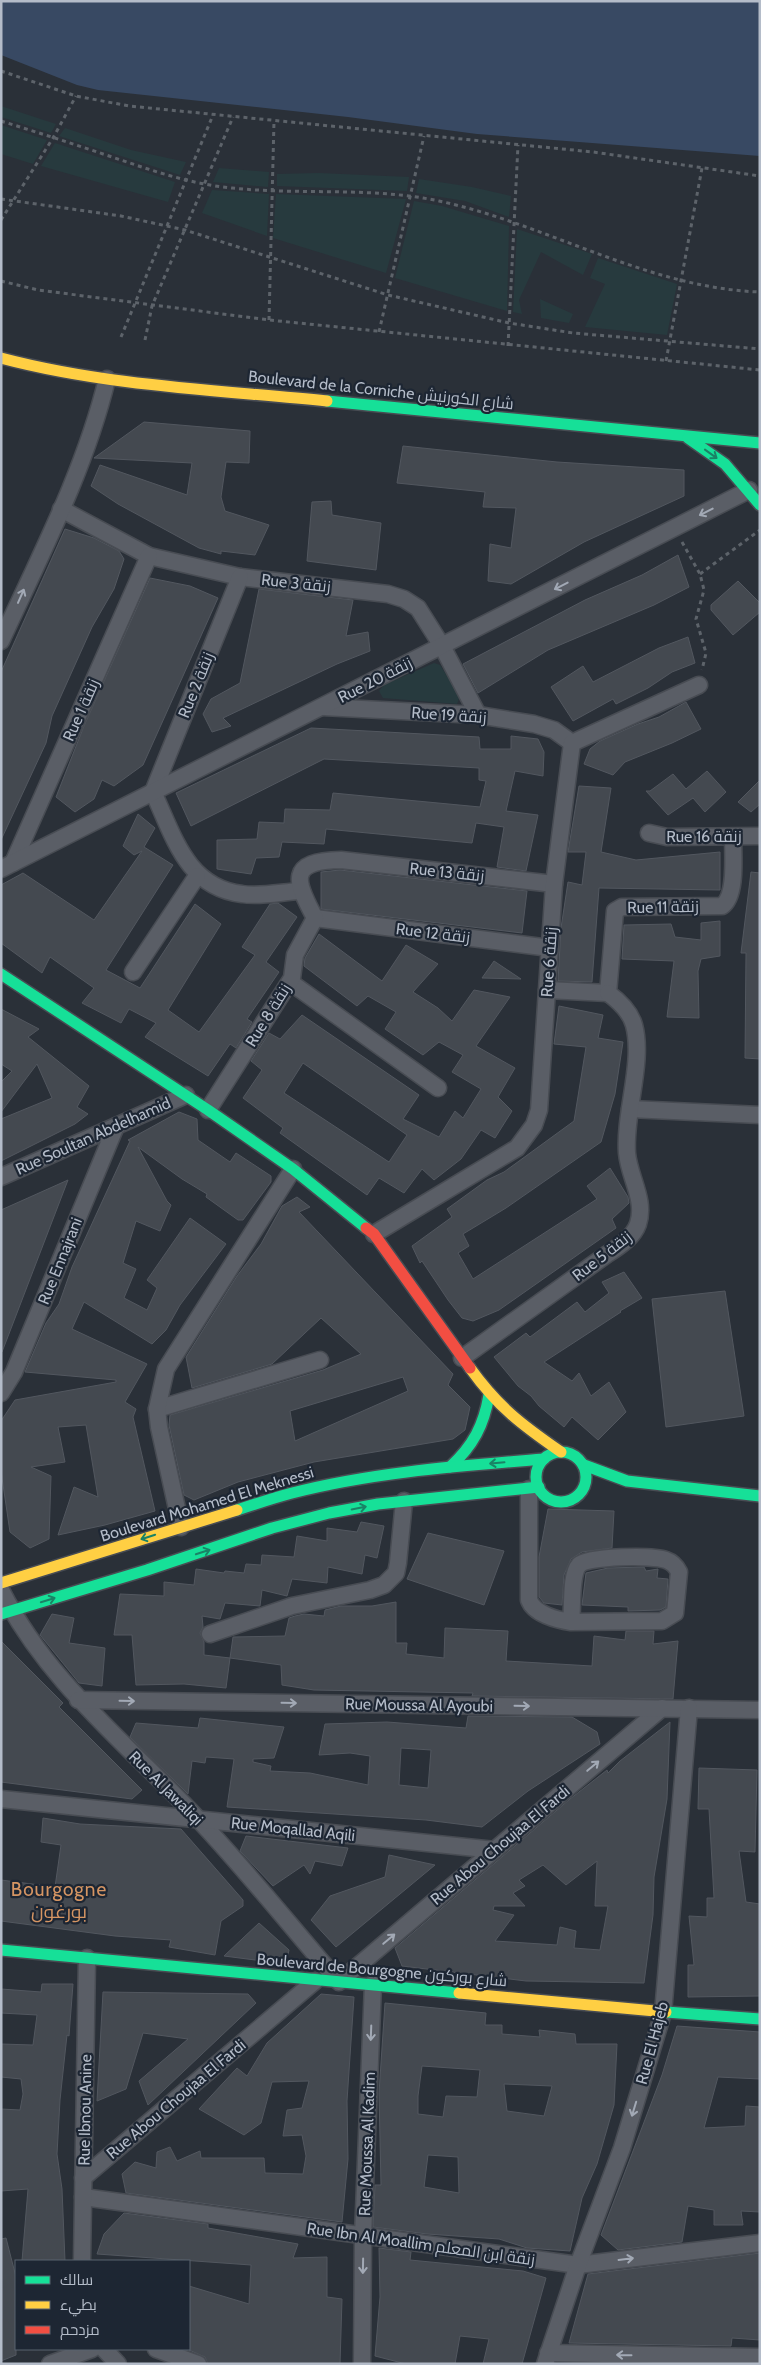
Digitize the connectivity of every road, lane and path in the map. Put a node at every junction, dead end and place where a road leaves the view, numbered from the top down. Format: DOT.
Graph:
graph roads {
  1 [pos="1,71"];
  2 [pos="76,96"];
  3 [pos="213,115"];
  4 [pos="233,117"];
  5 [pos="1,121"];
  6 [pos="274,121"];
  7 [pos="424,136"];
  8 [pos="54,138"];
  9 [pos="518,145"];
  10 [pos="702,168"];
  11 [pos="760,176"];
  12 [pos="186,180"];
  13 [pos="204,184"];
  14 [pos="272,190"];
  15 [pos="410,196"];
  16 [pos="1,199"];
  17 [pos="13,201"];
  18 [pos="1,220"];
  19 [pos="514,223"];
  20 [pos="167,226"];
  21 [pos="185,230"];
  22 [pos="270,258"];
  23 [pos="681,280"];
  24 [pos="1,281"];
  25 [pos="760,292"];
  26 [pos="388,295"];
  27 [pos="135,304"];
  28 [pos="152,306"];
  29 [pos="269,320"];
  30 [pos="509,323"];
  31 [pos="379,332"];
  32 [pos="121,337"];
  33 [pos="145,340"];
  34 [pos="669,342"];
  35 [pos="508,346"];
  36 [pos="760,349"];
  37 [pos="1,358"];
  38 [pos="666,361"];
  39 [pos="760,370"];
  40 [pos="106,379"];
  41 [pos="686,436"];
  42 [pos="760,443"];
  43 [pos="749,490"];
  44 [pos="760,505"];
  45 [pos="61,509"];
  46 [pos="675,528"];
  47 [pos="760,530"];
  48 [pos="149,556"];
  49 [pos="700,574"];
  50 [pos="240,577"];
  51 [pos="1,641"];
  52 [pos="442,646"];
  53 [pos="699,685"];
  54 [pos="321,707"];
  55 [pos="478,715"];
  56 [pos="572,743"];
  57 [pos="153,792"];
  58 [pos="649,833"];
  59 [pos="760,836"];
  60 [pos="733,837"];
  61 [pos="7,866"];
  62 [pos="197,876"];
  63 [pos="554,884"];
  64 [pos="300,891"];
  65 [pos="316,918"];
  66 [pos="550,948"];
  67 [pos="133,972"];
  68 [pos="1,974"];
  69 [pos="290,982"];
  70 [pos="547,990"];
  71 [pos="608,993"];
  72 [pos="438,1088"];
  73 [pos="186,1095"];
  74 [pos="630,1109"];
  75 [pos="208,1110"];
  76 [pos="760,1115"];
  77 [pos="116,1126"];
  78 [pos="293,1170"];
  79 [pos="1,1177"];
  80 [pos="374,1234"];
  81 [pos="462,1358"];
  82 [pos="320,1360"];
  83 [pos="1,1393"];
  84 [pos="489,1395"];
  85 [pos="157,1410"];
  86 [pos="534,1434"];
  87 [pos="561,1452"];
  88 [pos="546,1457"];
  89 [pos="584,1465"];
  90 [pos="450,1467"];
  91 [pos="627,1481"];
  92 [pos="534,1488"];
  93 [pos="581,1493"];
  94 [pos="760,1496"];
  95 [pos="404,1501"];
  96 [pos="181,1527"];
  97 [pos="1,1583"];
  98 [pos="1,1590"];
  99 [pos="6,1612"];
  100 [pos="571,1622"];
  101 [pos="210,1634"];
  102 [pos="78,1700"];
  103 [pos="662,1708"];
  104 [pos="689,1708"];
  105 [pos="760,1710"];
  106 [pos="1,1799"];
  107 [pos="198,1819"];
  108 [pos="495,1850"];
  109 [pos="1,1950"];
  110 [pos="87,1958"];
  111 [pos="315,1981"];
  112 [pos="339,1982"];
  113 [pos="373,1984"];
  114 [pos="663,2013"];
  115 [pos="760,2019"];
  116 [pos="84,2178"];
  117 [pos="83,2197"];
  118 [pos="364,2236"];
  119 [pos="760,2243"];
  120 [pos="82,2260"];
  121 [pos="578,2265"];
  122 [pos="89,2350"];
  123 [pos="105,2350"];
  124 [pos="159,2350"];
  125 [pos="760,2357"];
  126 [pos="547,2359"];
  127 [pos="676,2360"];
  128 [pos="50,2364"];
  129 [pos="118,2364"];
  130 [pos="198,2364"];
  131 [pos="362,2364"];
  1 -- 2 [label="path"];
  2 -- 3 [label="path"];
  2 -- 8 [label="path"];
  3 -- 4 [label="path"];
  3 -- 12 [label="path"];
  4 -- 6 [label="path"];
  4 -- 13 [label="path"];
  5 -- 8 [label="path"];
  6 -- 7 [label="path"];
  6 -- 14 [label="path"];
  7 -- 9 [label="path"];
  7 -- 15 [label="path"];
  8 -- 12 [label="path"];
  8 -- 17 [label="path"];
  9 -- 10 [label="path"];
  9 -- 19 [label="path"];
  10 -- 11 [label="path"];
  10 -- 23 [label="path"];
  12 -- 13 [label="path"];
  12 -- 20 [label="path"];
  13 -- 14 [label="path"];
  13 -- 21 [label="path"];
  14 -- 15 [label="path"];
  14 -- 22 [label="path"];
  15 -- 19 [label="path"];
  15 -- 26 [label="path"];
  16 -- 17 [label="path"];
  17 -- 18 [label="path"];
  17 -- 20 [label="path"];
  19 -- 23 [label="path"];
  19 -- 30 [label="path"];
  20 -- 21 [label="path"];
  20 -- 27 [label="path"];
  21 -- 22 [label="path"];
  21 -- 28 [label="path"];
  22 -- 26 [label="path"];
  22 -- 29 [label="path"];
  23 -- 25 [label="path"];
  23 -- 34 [label="path"];
  24 -- 27 [label="path"];
  26 -- 30 [label="path"];
  26 -- 31 [label="path"];
  27 -- 28 [label="path"];
  27 -- 32 [label="path"];
  28 -- 29 [label="path"];
  28 -- 33 [label="path"];
  29 -- 31 [label="path"];
  30 -- 34 [label="path"];
  30 -- 35 [label="path"];
  31 -- 35 [label="path"];
  34 -- 36 [label="path"];
  34 -- 38 [label="path"];
  35 -- 38 [label="path"];
  37 -- 40 [label="main road, Boulevard de la Corniche شارع الكورنيش"];
  38 -- 39 [label="path"];
  40 -- 41 [label="main road, Boulevard de la Corniche شارع الكورنيش"];
  40 -- 45 [label="street"];
  41 -- 42 [label="main road, Boulevard de la Corniche شارع الكورنيش"];
  41 -- 43 [label="main road, one-way"];
  43 -- 44 [label="main road"];
  43 -- 46 [label="street, Rue 20 زنقة, one-way"];
  45 -- 48 [label="street, Rue 3 زنقة"];
  51 -- 45 [label="street, one-way"];
  46 -- 49 [label="path"];
  46 -- 52 [label="street, Rue 20 زنقة, one-way"];
  47 -- 49 [label="path"];
  48 -- 50 [label="street, Rue 3 زنقة"];
  48 -- 61 [label="street, Rue 1 زنقة"];
  49 -- 53 [label="path"];
  50 -- 52 [label="street, Rue 3 زنقة"];
  50 -- 57 [label="street, Rue 2 زنقة"];
  52 -- 54 [label="street, Rue 20 زنقة"];
  52 -- 55 [label="street, Rue 3 زنقة"];
  53 -- 56 [label="street"];
  54 -- 55 [label="street, Rue 19 زنقة"];
  54 -- 57 [label="street, Rue 20 زنقة"];
  55 -- 56 [label="street, Rue 19 زنقة"];
  56 -- 63 [label="street, Rue 6 زنقة"];
  57 -- 61 [label="street, Rue 20 زنقة"];
  57 -- 62 [label="street"];
  58 -- 60 [label="street, Rue 16 زنقة"];
  59 -- 60 [label="street, Rue 16 زنقة"];
  60 -- 71 [label="street, Rue 11 زنقة"];
  62 -- 64 [label="street"];
  62 -- 67 [label="street"];
  63 -- 64 [label="street, Rue 13 زنقة"];
  63 -- 66 [label="street, Rue 6 زنقة"];
  64 -- 65 [label="street"];
  65 -- 66 [label="street, Rue 12 زنقة"];
  65 -- 69 [label="street, Rue 8 زنقة"];
  66 -- 70 [label="street, Rue 6 زنقة"];
  68 -- 73 [label="main road"];
  69 -- 72 [label="street"];
  69 -- 75 [label="street, Rue 8 زنقة"];
  70 -- 71 [label="street"];
  70 -- 80 [label="street, Rue 6 زنقة"];
  71 -- 74 [label="street, Rue 5 زنقة"];
  73 -- 75 [label="main road"];
  73 -- 77 [label="street, Rue Soultan Abdelhamid"];
  74 -- 76 [label="street"];
  74 -- 81 [label="street, Rue 5 زنقة"];
  75 -- 78 [label="main road"];
  77 -- 79 [label="street, Rue Soultan Abdelhamid"];
  77 -- 83 [label="street, Rue Ennajrani"];
  78 -- 80 [label="main road"];
  78 -- 85 [label="street"];
  80 -- 81 [label="main road"];
  81 -- 84 [label="main road"];
  82 -- 85 [label="street"];
  84 -- 86 [label="main road"];
  84 -- 90 [label="main road"];
  85 -- 96 [label="street"];
  86 -- 87 [label="main road"];
  86 -- 88 [label="main road"];
  87 -- 88 [label="main road"];
  87 -- 89 [label="main road"];
  88 -- 90 [label="main road, Boulevard Mohamed El Meknessi, one-way"];
  88 -- 92 [label="main road"];
  89 -- 91 [label="main road"];
  89 -- 93 [label="main road"];
  90 -- 96 [label="main road, Boulevard Mohamed El Meknessi"];
  91 -- 93 [label="main road"];
  91 -- 94 [label="main road"];
  92 -- 93 [label="main road"];
  92 -- 95 [label="main road"];
  92 -- 100 [label="street"];
  99 -- 95 [label="main road, one-way"];
  95 -- 101 [label="street"];
  96 -- 97 [label="main road, Boulevard Mohamed El Meknessi, one-way"];
  98 -- 99 [label="street, Rue Al Jawaliqi"];
  99 -- 102 [label="street, Rue Al Jawaliqi"];
  100 -- 100 [label="street"];
  102 -- 103 [label="street, Rue Moussa Al Ayoubi, one-way"];
  102 -- 107 [label="street, Rue Al Jawaliqi"];
  103 -- 104 [label="street, Rue Moussa Al Ayoubi"];
  108 -- 103 [label="street, Rue Abou Choujaa El Fardi, one-way"];
  104 -- 105 [label="street, Rue Moussa Al Ayoubi"];
  104 -- 114 [label="street, Rue El Hajeb"];
  106 -- 107 [label="street, Rue Moqallad Aqili"];
  107 -- 108 [label="street, Rue Moqallad Aqili"];
  107 -- 112 [label="street, Rue Al Jawaliqi"];
  112 -- 108 [label="street, Rue Abou Choujaa El Fardi, one-way"];
  109 -- 110 [label="main road, Boulevard de Bourgogne شارع بوركون"];
  110 -- 111 [label="main road, Boulevard de Bourgogne شارع بوركون"];
  110 -- 116 [label="street, Rue Ibnou Anine"];
  111 -- 112 [label="main road, Boulevard de Bourgogne شارع بوركون"];
  111 -- 116 [label="street, Rue Abou Choujaa El Fardi"];
  112 -- 113 [label="main road, Boulevard de Bourgogne شارع بوركون"];
  113 -- 114 [label="main road, Boulevard de Bourgogne شارع بوركون"];
  113 -- 118 [label="street, Rue Moussa Al Kadim, one-way"];
  114 -- 115 [label="main road, Boulevard de Bourgogne شارع بوركون"];
  114 -- 121 [label="street, Rue El Hajeb, one-way"];
  116 -- 117 [label="street, Rue Ibnou Anine"];
  117 -- 118 [label="street, Rue Ibn Al Moallim زنقة ابن المعلم"];
  117 -- 120 [label="street, Rue Ibnou Anine"];
  118 -- 121 [label="street, Rue Ibn Al Moallim زنقة ابن المعلم"];
  118 -- 131 [label="street, Rue Moussa Al Kadim, one-way"];
  121 -- 119 [label="street, Rue Ibn Al Moallim زنقة ابن المعلم, one-way"];
  121 -- 126 [label="street, Rue El Hajeb"];
  122 -- 128 [label="street"];
  123 -- 129 [label="street"];
  124 -- 130 [label="street"];
  125 -- 127 [label="street"];
  127 -- 126 [label="street, one-way"];
}
